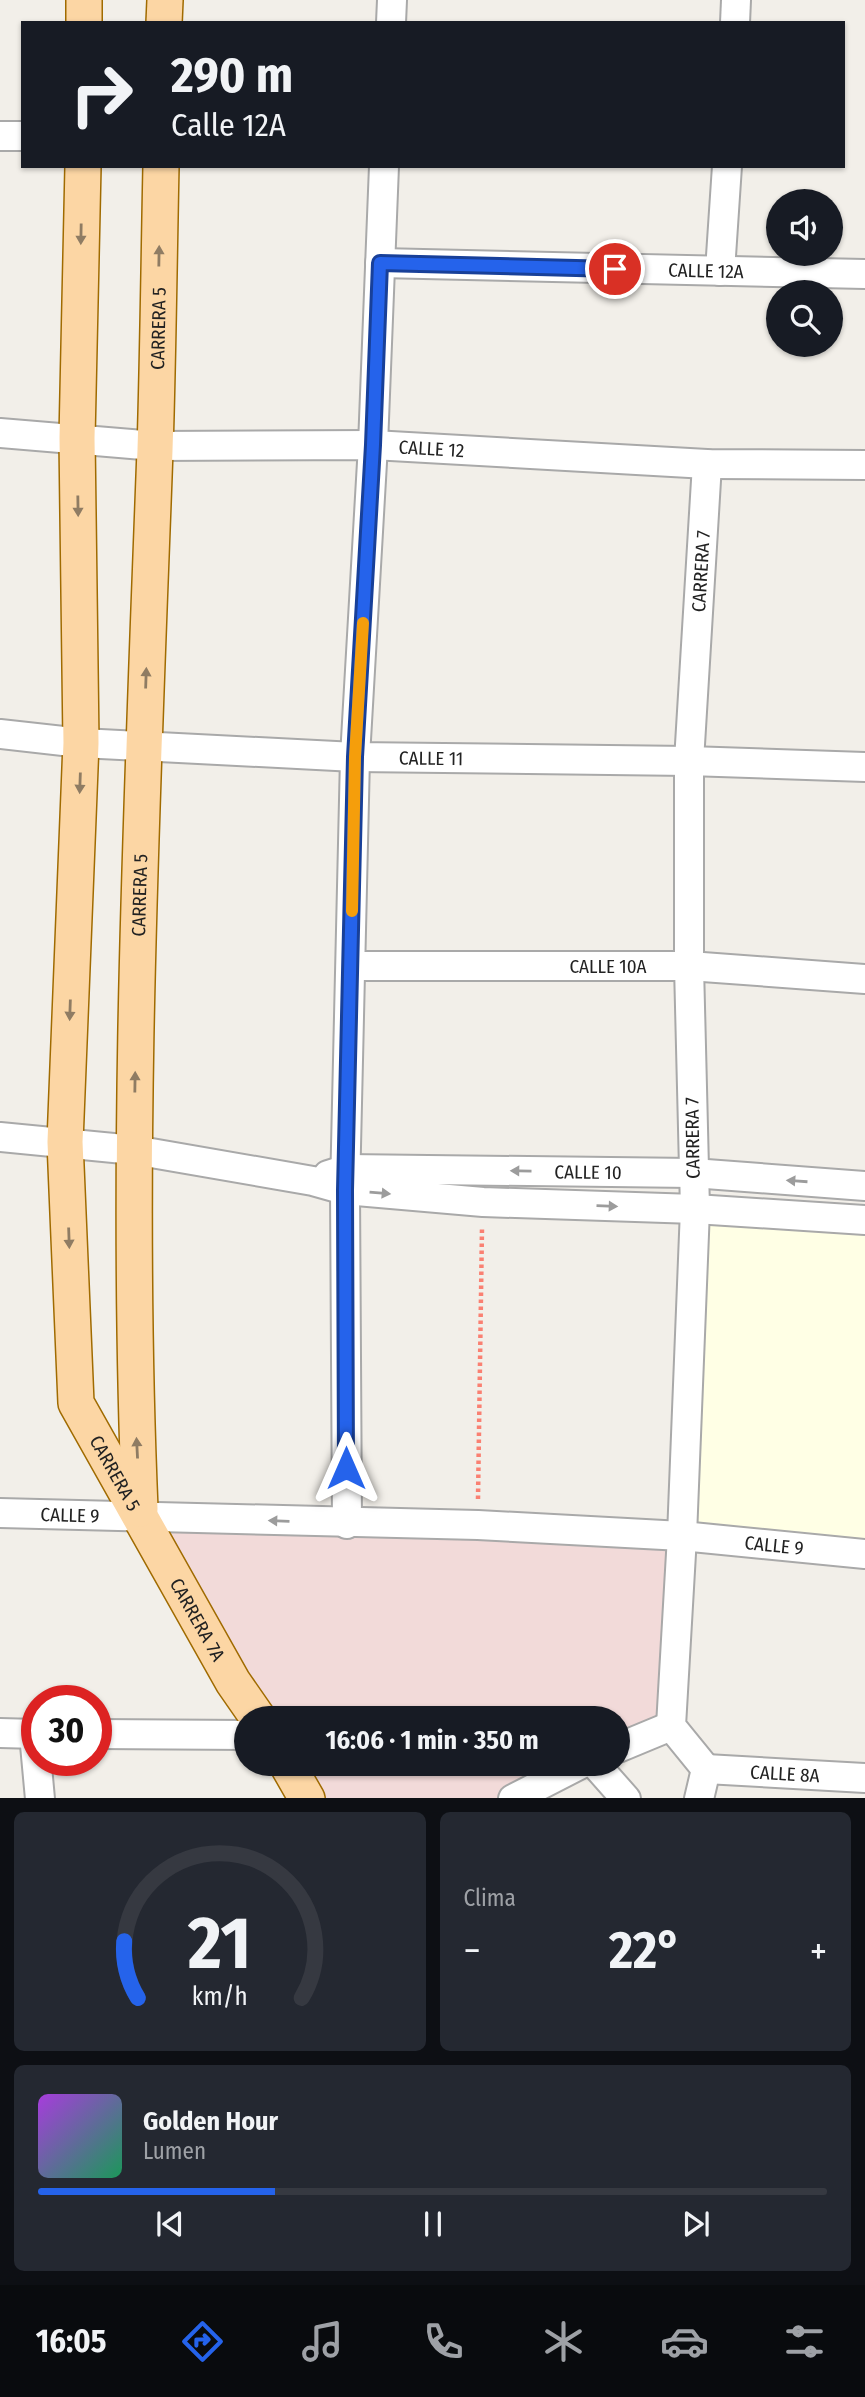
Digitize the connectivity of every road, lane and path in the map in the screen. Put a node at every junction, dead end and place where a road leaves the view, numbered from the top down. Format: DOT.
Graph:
graph roads {
  1 [pos="84,0"];
  2 [pos="165,0"];
  3 [pos="392,0"];
  4 [pos="736,0"];
  5 [pos="84,21"];
  6 [pos="164,21"];
  7 [pos="391,21"];
  8 [pos="735,21"];
  9 [pos="0,136"];
  10 [pos="21,136"];
  11 [pos="83,168"];
  12 [pos="161,168"];
  13 [pos="384,168"];
  14 [pos="727,168"];
  15 [pos="380,263"];
  16 [pos="720,271"];
  17 [pos="865,274"];
  18 [pos="0,433"];
  19 [pos="77,438"];
  20 [pos="373,445"];
  21 [pos="155,446"];
  22 [pos="707,464"];
  23 [pos="865,465"];
  24 [pos="0,734"];
  25 [pos="81,743"];
  26 [pos="143,747"];
  27 [pos="355,757"];
  28 [pos="689,761"];
  29 [pos="865,767"];
  30 [pos="351,966"];
  31 [pos="689,966"];
  32 [pos="865,979"];
  33 [pos="0,1137"];
  34 [pos="65,1142"];
  35 [pos="134,1150"];
  36 [pos="693,1173"];
  37 [pos="346,1179"];
  38 [pos="865,1186"];
  39 [pos="483,1202"];
  40 [pos="695,1209"];
  41 [pos="865,1220"];
  42 [pos="0,1513"];
  43 [pos="140,1516"];
  44 [pos="347,1524"];
  45 [pos="478,1525"];
  46 [pos="682,1536"];
  47 [pos="865,1554"];
  48 [pos="250,1706"];
  49 [pos="671,1726"];
  50 [pos="0,1734"];
  51 [pos="21,1734"];
  52 [pos="112,1734"];
  53 [pos="234,1735"];
  54 [pos="630,1743"];
  55 [pos="705,1769"];
  56 [pos="38,1776"];
  57 [pos="294,1776"];
  58 [pos="557,1776"];
  59 [pos="606,1776"];
  60 [pos="865,1777"];
  61 [pos="40,1798"];
  62 [pos="307,1798"];
  63 [pos="513,1798"];
  64 [pos="626,1798"];
  65 [pos="699,1798"];
  1 -- 5 [label="main road"];
  2 -- 6 [label="main road"];
  3 -- 7 [label="street"];
  4 -- 8 [label="street"];
  9 -- 10 [label="street"];
  11 -- 19 [label="main road, CARRERA 5, one-way"];
  21 -- 12 [label="main road, CARRERA 5, one-way"];
  13 -- 15 [label="street"];
  14 -- 16 [label="street"];
  15 -- 16 [label="street, CALLE 12A"];
  15 -- 20 [label="street"];
  16 -- 17 [label="street, CALLE 12A"];
  18 -- 19 [label="street, CALLE 12"];
  19 -- 21 [label="street, CALLE 12"];
  19 -- 25 [label="main road, CARRERA 5, one-way"];
  20 -- 21 [label="street, CALLE 12"];
  20 -- 22 [label="street, CALLE 12"];
  20 -- 27 [label="street"];
  26 -- 21 [label="main road, CARRERA 5, one-way"];
  22 -- 23 [label="street, CALLE 12"];
  22 -- 28 [label="street, CARRERA 7"];
  24 -- 25 [label="street, CALLE 11"];
  25 -- 26 [label="street, CALLE 11"];
  25 -- 34 [label="main road, CARRERA 5, one-way"];
  26 -- 27 [label="street, CALLE 11"];
  35 -- 26 [label="main road, CARRERA 5, one-way"];
  27 -- 28 [label="street, CALLE 11"];
  27 -- 30 [label="street"];
  28 -- 29 [label="street, CALLE 11"];
  28 -- 31 [label="street, CARRERA 7"];
  30 -- 31 [label="street, CALLE 10A"];
  30 -- 37 [label="street"];
  31 -- 32 [label="street, CALLE 10A"];
  31 -- 36 [label="street, CARRERA 7"];
  33 -- 34 [label="street, CALLE 10"];
  34 -- 35 [label="street, CALLE 10"];
  34 -- 43 [label="main road, CARRERA 5, one-way"];
  35 -- 37 [label="street, CALLE 10"];
  43 -- 35 [label="main road, CARRERA 5, one-way"];
  36 -- 37 [label="street, CALLE 10, one-way"];
  38 -- 36 [label="street, CALLE 10, one-way"];
  36 -- 40 [label="street, CARRERA 7"];
  37 -- 39 [label="street, CALLE 10, one-way"];
  37 -- 44 [label="street"];
  39 -- 40 [label="street, CALLE 10, one-way"];
  39 -- 45 [label="path"];
  40 -- 41 [label="street, CALLE 10"];
  40 -- 46 [label="street, CARRERA 7"];
  42 -- 43 [label="street, CALLE 9"];
  44 -- 43 [label="street, CALLE 9, one-way"];
  43 -- 48 [label="main road, CARRERA 7A"];
  44 -- 45 [label="street, CALLE 9"];
  45 -- 46 [label="street, CALLE 9"];
  46 -- 47 [label="street, CALLE 9"];
  46 -- 49 [label="street, CARRERA 7"];
  49 -- 54 [label="street"];
  49 -- 55 [label="street"];
  50 -- 51 [label="street"];
  52 -- 53 [label="street"];
  55 -- 60 [label="street, CALLE 8A"];
  55 -- 65 [label="street"];
  56 -- 61 [label="street"];
  57 -- 62 [label="main road"];
  58 -- 63 [label="street"];
  59 -- 64 [label="street"];
}
